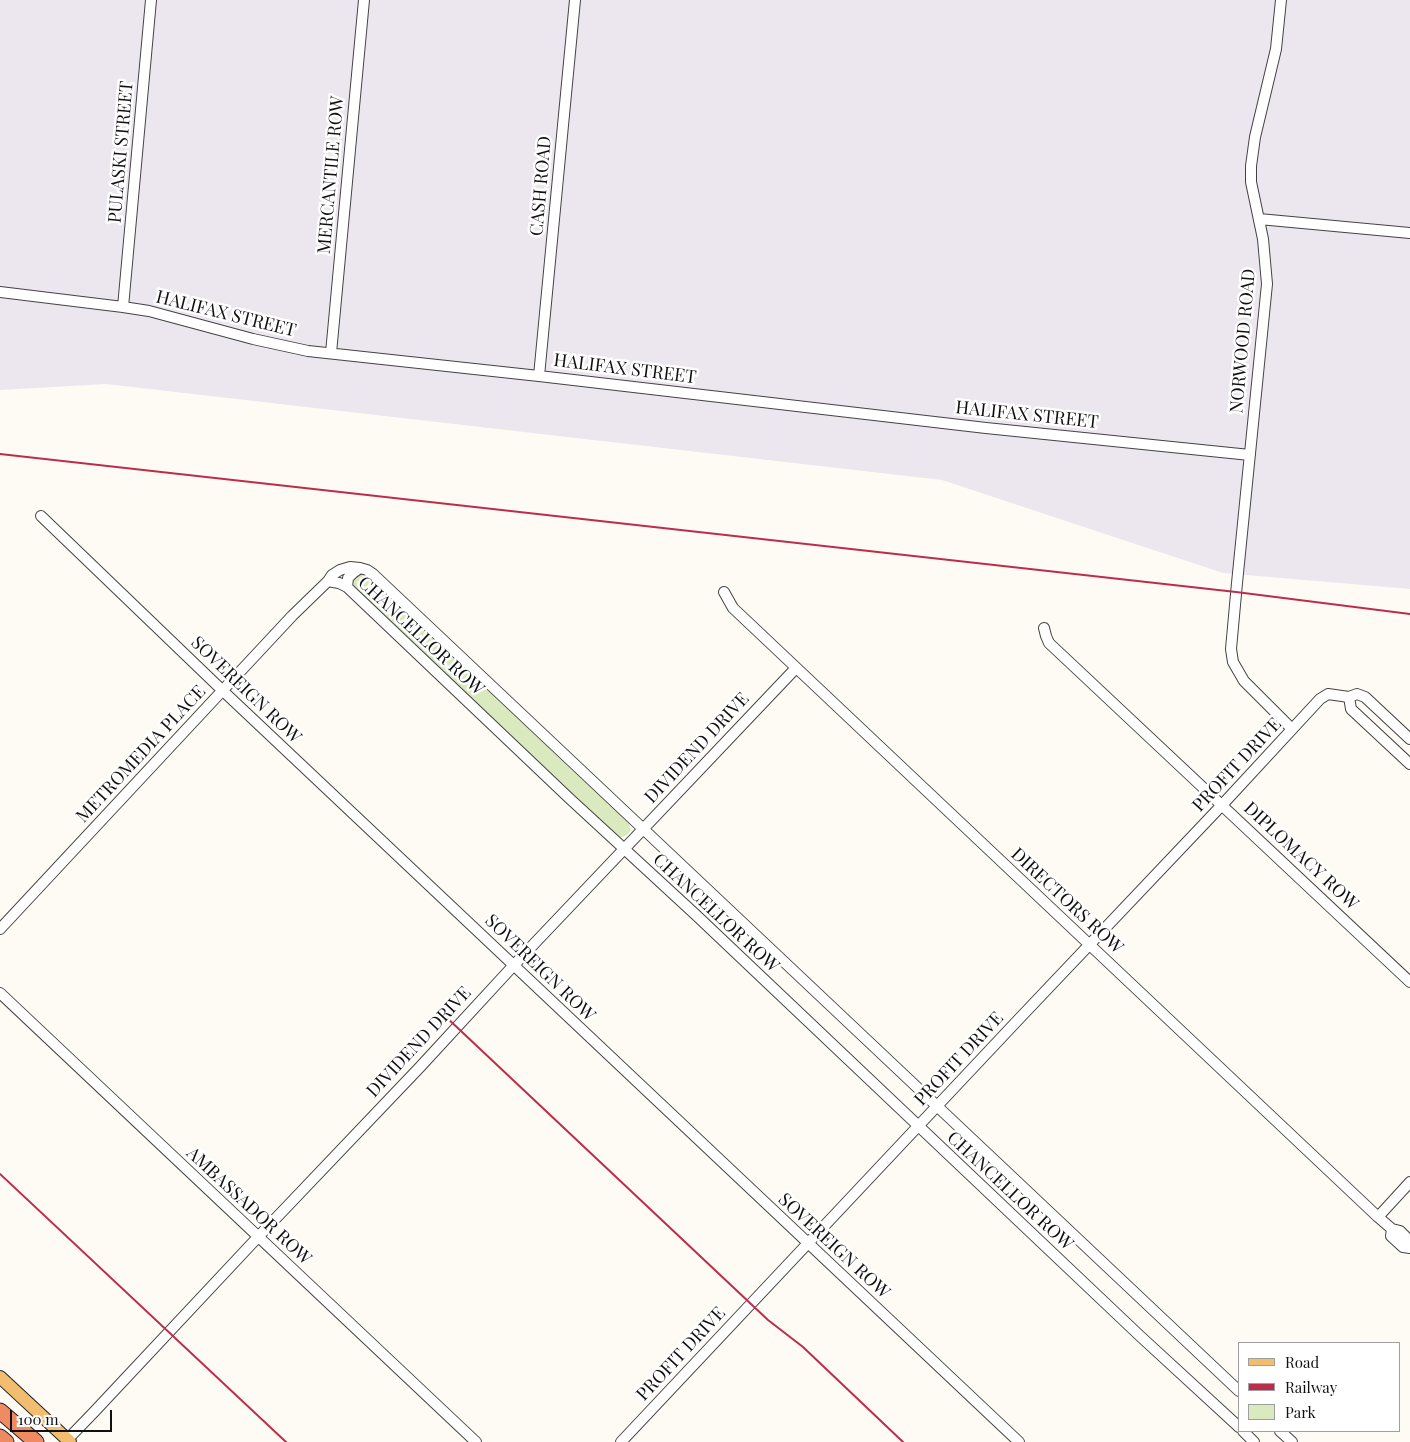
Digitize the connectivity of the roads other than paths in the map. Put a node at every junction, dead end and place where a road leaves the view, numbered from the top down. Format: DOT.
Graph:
graph roads {
  1 [pos="151,0"];
  2 [pos="364,0"];
  3 [pos="574,0"];
  4 [pos="1281,0"];
  5 [pos="1259,219"];
  6 [pos="1410,233"];
  7 [pos="0,292"];
  8 [pos="123,307"];
  9 [pos="330,353"];
  10 [pos="539,376"];
  11 [pos="1250,455"];
  12 [pos="41,516"];
  13 [pos="360,568"];
  14 [pos="328,580"];
  15 [pos="347,587"];
  16 [pos="724,592"];
  17 [pos="1044,628"];
  18 [pos="796,668"];
  19 [pos="222,690"];
  20 [pos="1348,697"];
  21 [pos="1292,730"];
  22 [pos="1410,739"];
  23 [pos="1410,764"];
  24 [pos="1222,805"];
  25 [pos="643,830"];
  26 [pos="625,849"];
  27 [pos="0,929"];
  28 [pos="1090,944"];
  29 [pos="514,964"];
  30 [pos="1410,982"];
  31 [pos="0,993"];
  32 [pos="938,1106"];
  33 [pos="918,1127"];
  34 [pos="1410,1182"];
  35 [pos="1378,1217"];
  36 [pos="1392,1229"];
  37 [pos="258,1237"];
  38 [pos="1410,1241"];
  39 [pos="808,1244"];
  40 [pos="1410,1248"];
  41 [pos="0,1377"];
  42 [pos="1238,1390"];
  43 [pos="0,1411"];
  44 [pos="0,1421"];
  45 [pos="1238,1426"];
  46 [pos="1244,1432"];
  47 [pos="1281,1432"];
  48 [pos="0,1437"];
  49 [pos="68,1441"];
  50 [pos="6,1442"];
  51 [pos="23,1442"];
  52 [pos="36,1442"];
  53 [pos="476,1442"];
  54 [pos="621,1442"];
  55 [pos="1019,1442"];
  56 [pos="1254,1442"];
  57 [pos="1292,1442"];
  1 -- 8 [label="street, PULASKI STREET"];
  2 -- 9 [label="street, MERCANTILE ROW"];
  3 -- 10 [label="street, CASH ROAD"];
  4 -- 5 [label="street, NORWOOD ROAD"];
  5 -- 6 [label="street"];
  5 -- 11 [label="street, NORWOOD ROAD"];
  7 -- 8 [label="street, HALIFAX STREET"];
  8 -- 9 [label="street, HALIFAX STREET"];
  9 -- 10 [label="street, HALIFAX STREET"];
  10 -- 11 [label="street, HALIFAX STREET"];
  11 -- 21 [label="street, NORWOOD ROAD"];
  12 -- 19 [label="street, SOVEREIGN ROW"];
  13 -- 14 [label="street, CHANCELLOR ROW"];
  13 -- 15 [label="street"];
  13 -- 25 [label="street, CHANCELLOR ROW"];
  14 -- 15 [label="street, CHANCELLOR ROW"];
  14 -- 19 [label="street, METROMEDIA PLACE"];
  15 -- 26 [label="street, CHANCELLOR ROW"];
  16 -- 18 [label="street, DIRECTORS ROW"];
  17 -- 24 [label="street, DIPLOMACY ROW"];
  18 -- 25 [label="street, DIVIDEND DRIVE"];
  18 -- 28 [label="street, DIRECTORS ROW"];
  19 -- 27 [label="street, METROMEDIA PLACE"];
  19 -- 29 [label="street, SOVEREIGN ROW"];
  20 -- 21 [label="street, PROFIT DRIVE"];
  20 -- 22 [label="street"];
  20 -- 23 [label="street"];
  21 -- 24 [label="street, PROFIT DRIVE"];
  24 -- 28 [label="street, PROFIT DRIVE"];
  24 -- 30 [label="street, DIPLOMACY ROW"];
  25 -- 26 [label="street, DIVIDEND DRIVE"];
  25 -- 32 [label="street, CHANCELLOR ROW"];
  26 -- 29 [label="street, DIVIDEND DRIVE"];
  26 -- 33 [label="street, CHANCELLOR ROW"];
  28 -- 32 [label="street, PROFIT DRIVE"];
  28 -- 35 [label="street, DIRECTORS ROW"];
  29 -- 37 [label="street, DIVIDEND DRIVE"];
  29 -- 39 [label="street, SOVEREIGN ROW"];
  31 -- 37 [label="street, AMBASSADOR ROW"];
  32 -- 33 [label="street, PROFIT DRIVE"];
  32 -- 42 [label="street, CHANCELLOR ROW"];
  33 -- 39 [label="street, PROFIT DRIVE"];
  33 -- 45 [label="street, CHANCELLOR ROW"];
  34 -- 35 [label="street"];
  35 -- 36 [label="street, DIRECTORS ROW"];
  36 -- 38 [label="street, DIRECTORS ROW"];
  36 -- 40 [label="street, DIRECTORS ROW"];
  37 -- 49 [label="street, DIVIDEND DRIVE"];
  37 -- 53 [label="street, AMBASSADOR ROW"];
  39 -- 54 [label="street, PROFIT DRIVE"];
  39 -- 55 [label="street, SOVEREIGN ROW"];
  41 -- 49 [label="main road"];
  43 -- 52 [label="highway"];
  44 -- 51 [label="highway"];
  46 -- 56 [label="street"];
  47 -- 57 [label="street"];
  48 -- 50 [label="highway"];
}
